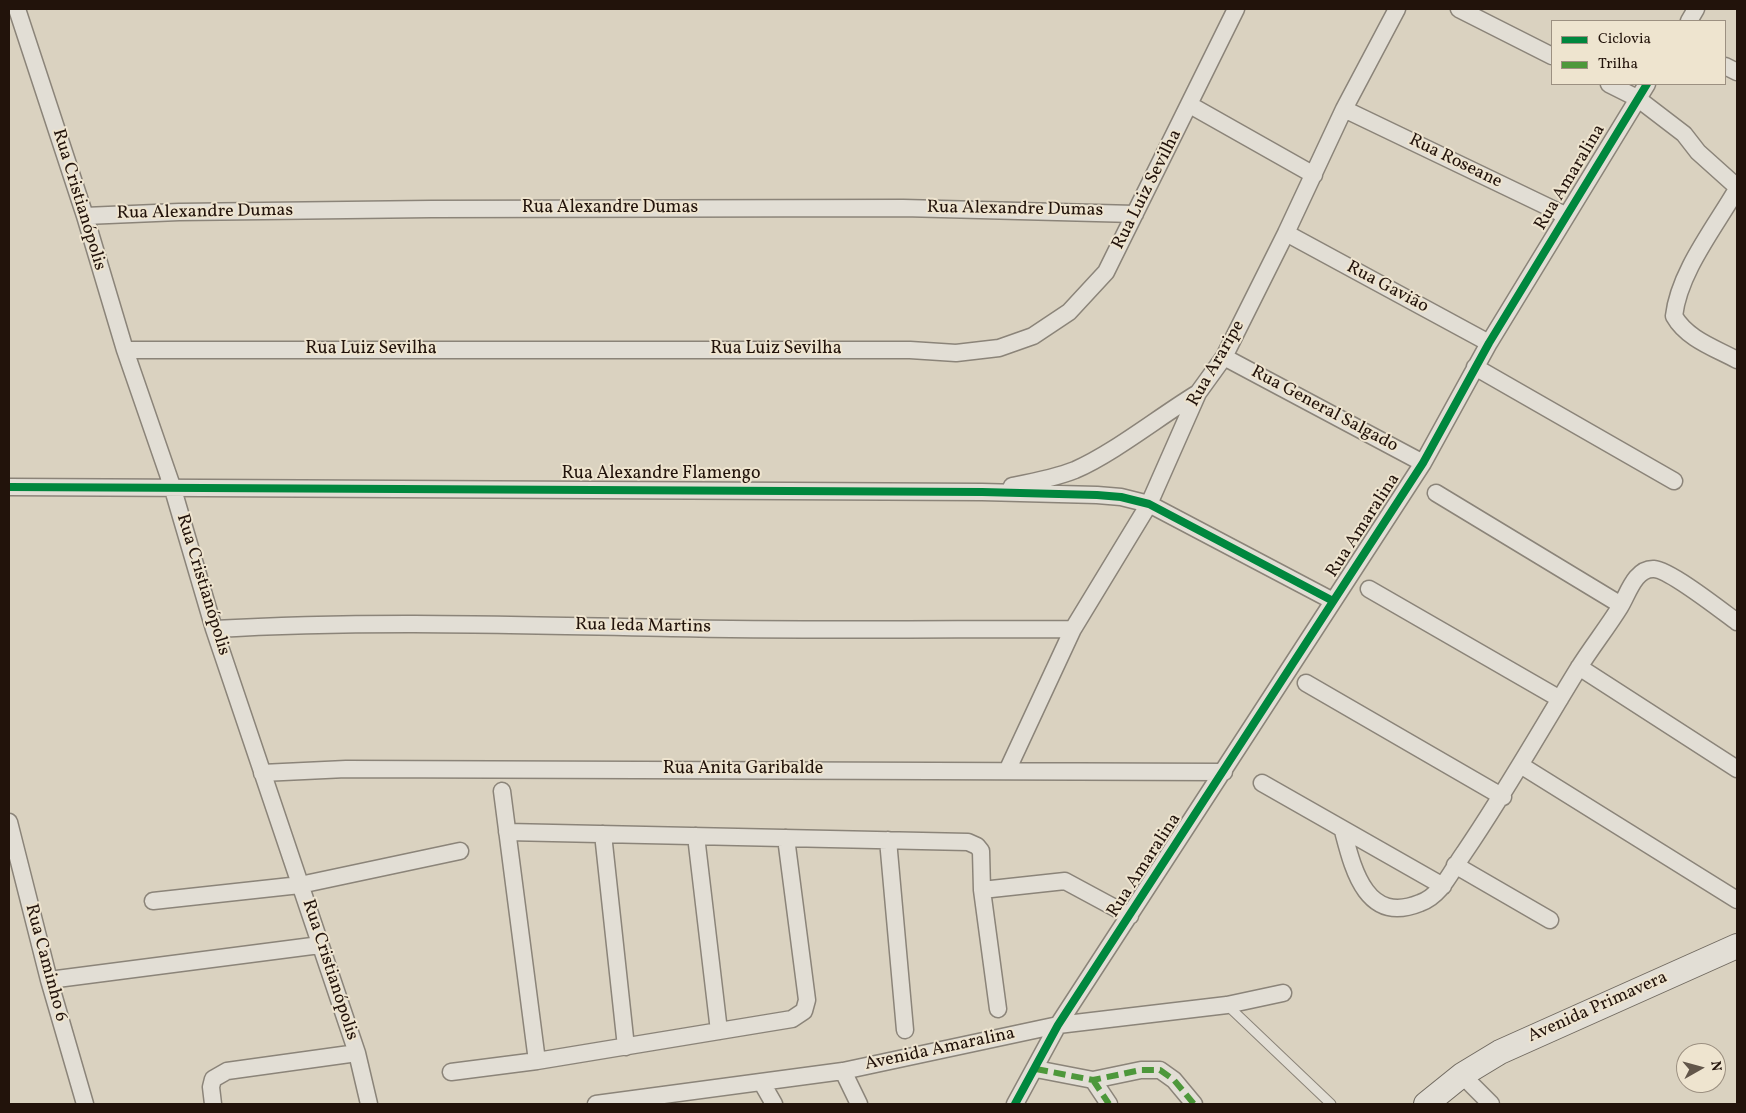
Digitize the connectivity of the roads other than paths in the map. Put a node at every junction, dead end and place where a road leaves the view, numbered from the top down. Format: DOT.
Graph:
graph roads {
  1 [pos="17,9"];
  2 [pos="1397,9"];
  3 [pos="1459,9"];
  4 [pos="1696,9"];
  5 [pos="1230,12"];
  6 [pos="1690,20"];
  7 [pos="1551,55"];
  8 [pos="1611,85"];
  9 [pos="1646,85"];
  10 [pos="1637,98"];
  11 [pos="1190,105"];
  12 [pos="1344,109"];
  13 [pos="1314,175"];
  14 [pos="1737,188"];
  15 [pos="1135,214"];
  16 [pos="1565,215"];
  17 [pos="84,216"];
  18 [pos="1286,233"];
  19 [pos="1489,343"];
  20 [pos="124,350"];
  21 [pos="1224,357"];
  22 [pos="1737,360"];
  23 [pos="1475,366"];
  24 [pos="1198,393"];
  25 [pos="1423,463"];
  26 [pos="1674,481"];
  27 [pos="172,486"];
  28 [pos="9,487"];
  29 [pos="982,492"];
  30 [pos="1436,493"];
  31 [pos="1149,504"];
  32 [pos="1369,589"];
  33 [pos="1333,600"];
  34 [pos="1621,605"];
  35 [pos="1737,622"];
  36 [pos="214,629"];
  37 [pos="1073,629"];
  38 [pos="1579,667"];
  39 [pos="1306,683"];
  40 [pos="1560,699"];
  41 [pos="1522,766"];
  42 [pos="1737,769"];
  43 [pos="1007,771"];
  44 [pos="1224,772"];
  45 [pos="262,774"];
  46 [pos="1262,783"];
  47 [pos="502,791"];
  48 [pos="1502,797"];
  49 [pos="9,822"];
  50 [pos="1343,831"];
  51 [pos="507,832"];
  52 [pos="603,834"];
  53 [pos="696,836"];
  54 [pos="786,838"];
  55 [pos="888,840"];
  56 [pos="460,851"];
  57 [pos="1456,864"];
  58 [pos="300,885"];
  59 [pos="1443,886"];
  60 [pos="982,890"];
  61 [pos="1737,900"];
  62 [pos="153,901"];
  63 [pos="1130,916"];
  64 [pos="1550,920"];
  65 [pos="320,945"];
  66 [pos="1737,946"];
  67 [pos="48,980"];
  68 [pos="1283,993"];
  69 [pos="1227,1005"];
  70 [pos="998,1009"];
  71 [pos="1058,1026"];
  72 [pos="905,1030"];
  73 [pos="719,1031"];
  74 [pos="626,1047"];
  75 [pos="357,1053"];
  76 [pos="538,1061"];
  77 [pos="1036,1069"];
  78 [pos="843,1071"];
  79 [pos="451,1072"];
  80 [pos="1462,1075"];
  81 [pos="1093,1080"];
  82 [pos="762,1082"];
  83 [pos="684,1099"];
  84 [pos="85,1104"];
  85 [pos="213,1104"];
  86 [pos="369,1104"];
  87 [pos="596,1104"];
  88 [pos="774,1104"];
  89 [pos="860,1104"];
  90 [pos="1015,1104"];
  91 [pos="1109,1104"];
  92 [pos="1194,1104"];
  93 [pos="1331,1104"];
  94 [pos="1426,1104"];
  95 [pos="1491,1104"];
  1 -- 17 [label="street, Rua Cristianópolis"];
  2 -- 12 [label="street, Rua Araripe"];
  3 -- 7 [label="street"];
  4 -- 6 [label="street"];
  5 -- 11 [label="street, Rua Luiz Sevilha"];
  8 -- 10 [label="street"];
  9 -- 10 [label="street, Rua Amaralina"];
  10 -- 14 [label="street"];
  10 -- 16 [label="street, Rua Amaralina"];
  11 -- 13 [label="street"];
  11 -- 15 [label="street, Rua Luiz Sevilha"];
  12 -- 13 [label="street, Rua Araripe"];
  12 -- 16 [label="street, Rua Roseane"];
  13 -- 18 [label="street, Rua Araripe"];
  14 -- 22 [label="street"];
  15 -- 17 [label="street, Rua Alexandre Dumas"];
  15 -- 20 [label="street, Rua Luiz Sevilha"];
  16 -- 19 [label="street, Rua Amaralina"];
  17 -- 20 [label="street, Rua Cristianópolis"];
  18 -- 19 [label="street, Rua Gavião"];
  18 -- 21 [label="street, Rua Araripe"];
  19 -- 23 [label="street, Rua Amaralina"];
  20 -- 27 [label="street, Rua Cristianópolis"];
  21 -- 24 [label="street, Rua Araripe"];
  21 -- 25 [label="street, Rua General Salgado"];
  23 -- 25 [label="street, Rua Amaralina"];
  23 -- 26 [label="street"];
  24 -- 29 [label="street"];
  24 -- 31 [label="street, Rua Araripe"];
  25 -- 33 [label="street, Rua Amaralina"];
  27 -- 28 [label="street, Rua Alexandre Flamengo"];
  27 -- 29 [label="street, Rua Alexandre Flamengo"];
  27 -- 36 [label="street, Rua Cristianópolis"];
  29 -- 31 [label="street, Rua Alexandre Flamengo"];
  30 -- 34 [label="street"];
  31 -- 33 [label="street, Rua Alexandre Flamengo"];
  31 -- 37 [label="street, Rua Araripe"];
  32 -- 40 [label="street"];
  33 -- 44 [label="street, Rua Amaralina"];
  34 -- 35 [label="street"];
  34 -- 38 [label="street"];
  36 -- 37 [label="street, Rua Ieda Martins"];
  36 -- 45 [label="street, Rua Cristianópolis"];
  37 -- 43 [label="street, Rua Araripe"];
  38 -- 40 [label="street"];
  38 -- 42 [label="street"];
  39 -- 48 [label="street"];
  40 -- 41 [label="street"];
  41 -- 48 [label="street"];
  41 -- 61 [label="street"];
  43 -- 44 [label="street, Rua Anita Garibalde"];
  43 -- 45 [label="street, Rua Anita Garibalde"];
  44 -- 63 [label="street, Rua Amaralina"];
  45 -- 58 [label="street, Rua Cristianópolis"];
  46 -- 50 [label="street"];
  47 -- 51 [label="street"];
  48 -- 57 [label="street"];
  49 -- 67 [label="street, Rua Caminho 6"];
  50 -- 59 [label="street"];
  50 -- 59 [label="street"];
  51 -- 52 [label="street"];
  51 -- 76 [label="street"];
  52 -- 53 [label="street"];
  52 -- 74 [label="street"];
  53 -- 54 [label="street"];
  53 -- 73 [label="street"];
  54 -- 55 [label="street"];
  54 -- 73 [label="street"];
  55 -- 60 [label="street"];
  55 -- 72 [label="street"];
  56 -- 58 [label="street"];
  57 -- 59 [label="street"];
  57 -- 64 [label="street"];
  58 -- 62 [label="street"];
  58 -- 65 [label="street, Rua Cristianópolis"];
  60 -- 63 [label="street"];
  60 -- 70 [label="street"];
  63 -- 71 [label="street, Rua Amaralina"];
  65 -- 67 [label="street"];
  65 -- 75 [label="street, Rua Cristianópolis"];
  66 -- 80 [label="street, Avenida Primavera"];
  67 -- 84 [label="street, Rua Caminho 6"];
  68 -- 69 [label="street, Avenida Amaralina"];
  69 -- 71 [label="street, Avenida Amaralina"];
  69 -- 93 [label="lane"];
  71 -- 77 [label="street, Rua Amaralina"];
  71 -- 78 [label="street, Avenida Amaralina"];
  73 -- 74 [label="street"];
  74 -- 76 [label="street"];
  75 -- 85 [label="street"];
  75 -- 86 [label="street, Rua Cristianópolis"];
  76 -- 79 [label="street"];
  77 -- 81 [label="street"];
  77 -- 90 [label="street, Rua Amaralina"];
  78 -- 82 [label="street, Avenida Amaralina"];
  78 -- 89 [label="street"];
  80 -- 94 [label="street, Avenida Primavera"];
  80 -- 95 [label="street"];
  81 -- 91 [label="street"];
  81 -- 92 [label="street"];
  82 -- 83 [label="street, Avenida Amaralina"];
  82 -- 88 [label="street"];
  83 -- 87 [label="street, Avenida Amaralina"];
}
